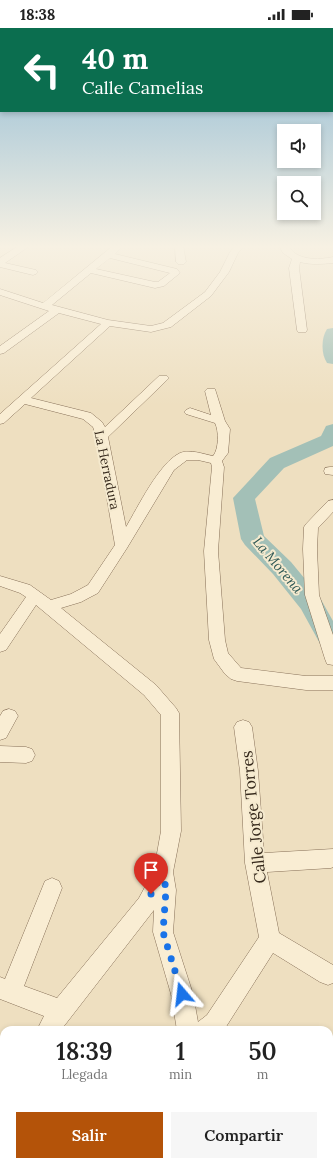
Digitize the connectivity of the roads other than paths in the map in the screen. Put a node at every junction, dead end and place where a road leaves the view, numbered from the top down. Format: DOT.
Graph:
graph roads {
  1 [pos="19,298"];
  2 [pos="54,298"];
  3 [pos="203,298"];
  4 [pos="298,298"];
  5 [pos="44,306"];
  6 [pos="57,310"];
  7 [pos="108,323"];
  8 [pos="302,330"];
  9 [pos="0,351"];
  10 [pos="163,378"];
  11 [pos="211,391"];
  12 [pos="24,400"];
  13 [pos="190,412"];
  14 [pos="0,420"];
  15 [pos="219,422"];
  16 [pos="102,436"];
  17 [pos="216,461"];
  18 [pos="333,504"];
  19 [pos="122,546"];
  20 [pos="0,581"];
  21 [pos="35,595"];
  22 [pos="49,606"];
  23 [pos="0,646"];
  24 [pos="333,659"];
  25 [pos="333,683"];
  26 [pos="8,716"];
  27 [pos="243,727"];
  28 [pos="0,733"];
  29 [pos="0,754"];
  30 [pos="26,755"];
  31 [pos="331,858"];
  32 [pos="254,863"];
  33 [pos="163,872"];
  34 [pos="52,888"];
  35 [pos="270,939"];
  36 [pos="328,974"];
  37 [pos="5,990"];
  38 [pos="60,1011"];
  39 [pos="51,1026"];
  40 [pos="187,1026"];
  41 [pos="211,1026"];
  1 -- 5 [label="street"];
  2 -- 5 [label="street"];
  3 -- 7 [label="street"];
  4 -- 8 [label="street"];
  5 -- 6 [label="street"];
  6 -- 7 [label="street"];
  6 -- 9 [label="street"];
  7 -- 12 [label="street"];
  10 -- 16 [label="street"];
  11 -- 15 [label="street"];
  12 -- 14 [label="street"];
  12 -- 16 [label="street, La Herradura"];
  13 -- 15 [label="street"];
  15 -- 17 [label="street"];
  16 -- 19 [label="street, La Herradura"];
  17 -- 19 [label="street, La Herradura"];
  17 -- 25 [label="street"];
  18 -- 24 [label="street"];
  19 -- 22 [label="street, La Herradura"];
  20 -- 21 [label="street"];
  21 -- 22 [label="street"];
  21 -- 23 [label="street"];
  22 -- 33 [label="street"];
  26 -- 28 [label="street"];
  27 -- 32 [label="street, Calle Jorge Torres"];
  29 -- 30 [label="street"];
  31 -- 32 [label="street"];
  32 -- 35 [label="street, Calle Jorge Torres"];
  33 -- 38 [label="street"];
  33 -- 40 [label="street"];
  34 -- 37 [label="street"];
  35 -- 36 [label="street"];
  35 -- 41 [label="street"];
  37 -- 38 [label="street"];
  38 -- 39 [label="street"];
}
